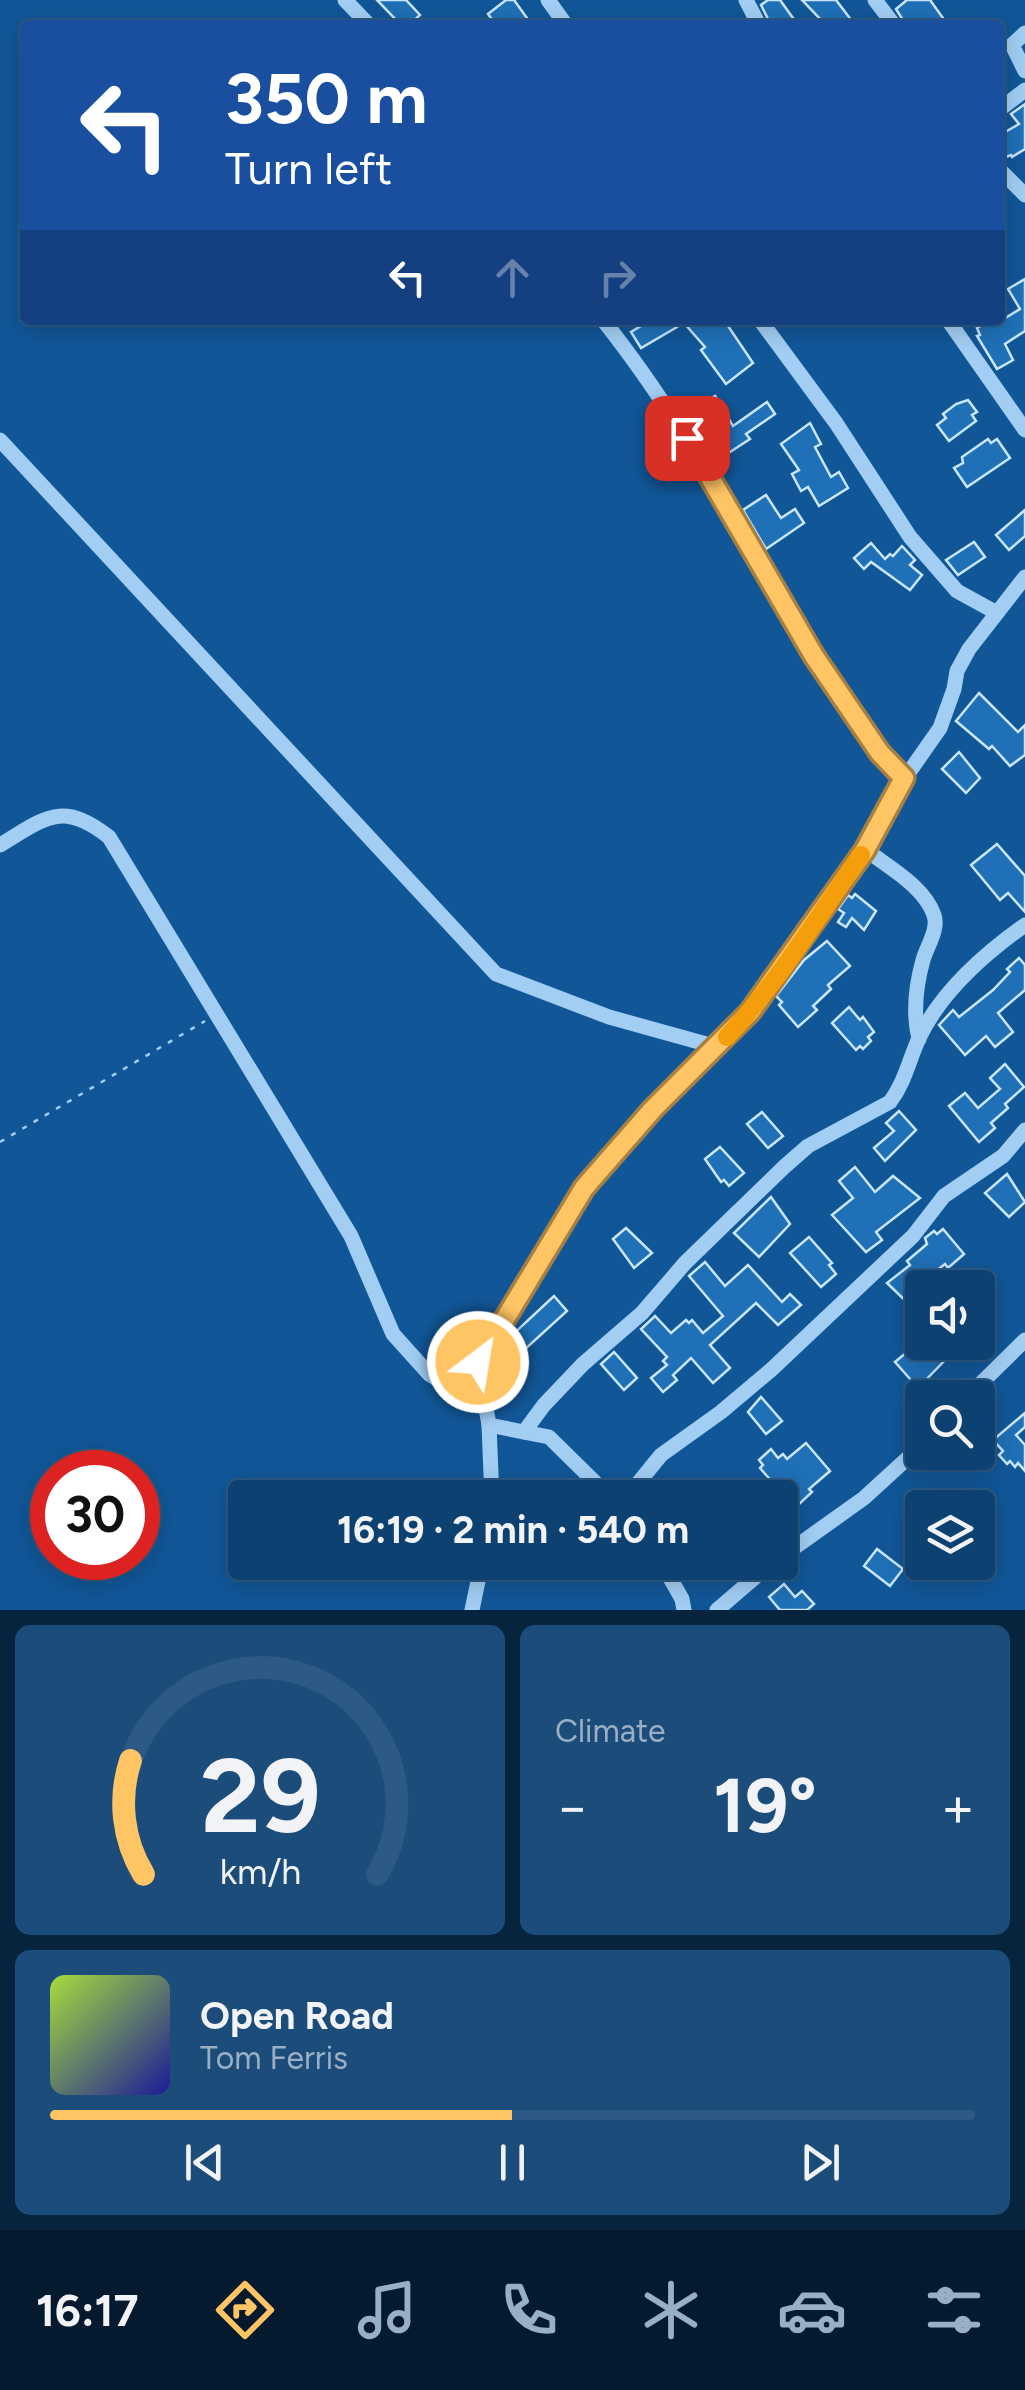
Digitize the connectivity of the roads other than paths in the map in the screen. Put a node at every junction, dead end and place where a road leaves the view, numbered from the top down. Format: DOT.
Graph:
graph roads {
  1 [pos="346,0"];
  2 [pos="875,0"];
  3 [pos="364,20"];
  4 [pos="890,20"];
  5 [pos="1025,33"];
  6 [pos="1025,71"];
  7 [pos="1025,90"];
  8 [pos="1005,105"];
  9 [pos="1005,175"];
  10 [pos="1025,195"];
  11 [pos="607,325"];
  12 [pos="764,325"];
  13 [pos="952,325"];
  14 [pos="1025,430"];
  15 [pos="0,440"];
  16 [pos="1021,589"];
  17 [pos="997,613"];
  18 [pos="904,778"];
  19 [pos="0,845"];
  20 [pos="865,850"];
  21 [pos="1025,925"];
  22 [pos="918,1039"];
  23 [pos="717,1047"];
  24 [pos="1025,1130"];
  25 [pos="1025,1340"];
  26 [pos="984,1380"];
  27 [pos="488,1417"];
  28 [pos="524,1432"];
  29 [pos="905,1461"];
  30 [pos="491,1480"];
  31 [pos="593,1480"];
  32 [pos="641,1480"];
  33 [pos="798,1545"];
  34 [pos="478,1580"];
  35 [pos="672,1580"];
  36 [pos="752,1580"];
  37 [pos="472,1610"];
  38 [pos="684,1610"];
  39 [pos="718,1610"];
  1 -- 3 [label="street"];
  2 -- 4 [label="street"];
  5 -- 6 [label="street"];
  7 -- 8 [label="street"];
  9 -- 10 [label="street"];
  11 -- 18 [label="street"];
  12 -- 17 [label="street"];
  13 -- 14 [label="street"];
  15 -- 23 [label="street"];
  16 -- 17 [label="street"];
  17 -- 18 [label="street"];
  18 -- 20 [label="street"];
  19 -- 27 [label="street"];
  20 -- 22 [label="street"];
  20 -- 23 [label="street"];
  21 -- 22 [label="street"];
  22 -- 28 [label="street"];
  23 -- 27 [label="street"];
  24 -- 32 [label="street"];
  25 -- 26 [label="street"];
  27 -- 28 [label="street"];
  27 -- 30 [label="street"];
  28 -- 31 [label="street"];
  29 -- 33 [label="street"];
  34 -- 37 [label="street"];
  35 -- 38 [label="street"];
  36 -- 39 [label="street"];
}
